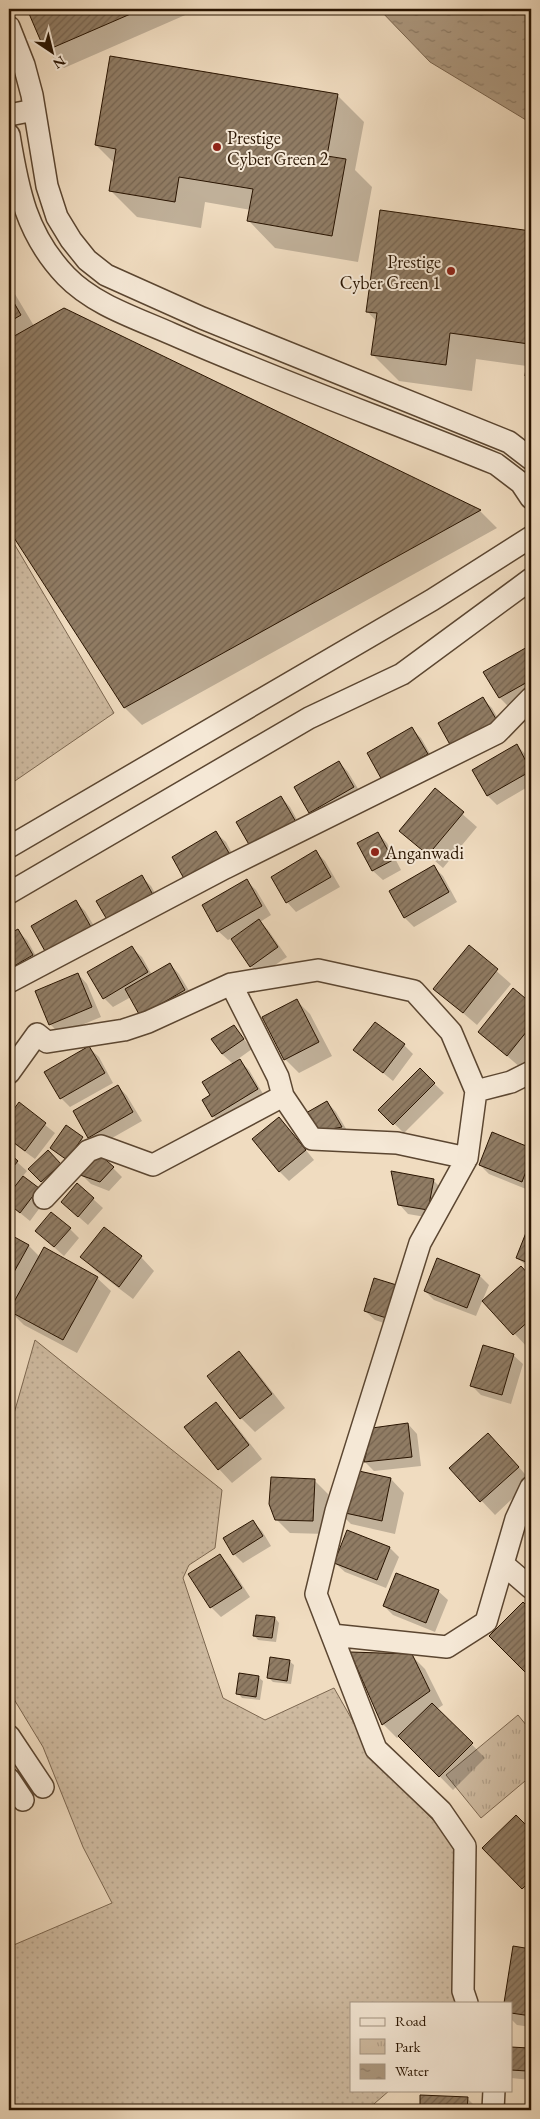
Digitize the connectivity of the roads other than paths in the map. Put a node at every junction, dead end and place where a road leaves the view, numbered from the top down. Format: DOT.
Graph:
graph roads {
  1 [pos="9,27"];
  2 [pos="34,110"];
  3 [pos="9,115"];
  4 [pos="9,135"];
  5 [pos="250,338"];
  6 [pos="242,363"];
  7 [pos="531,459"];
  8 [pos="531,498"];
  9 [pos="531,537"];
  10 [pos="531,579"];
  11 [pos="531,698"];
  12 [pos="9,847"];
  13 [pos="9,893"];
  14 [pos="9,982"];
  15 [pos="231,984"];
  16 [pos="531,1072"];
  17 [pos="9,1073"];
  18 [pos="476,1091"];
  19 [pos="283,1096"];
  20 [pos="467,1158"];
  21 [pos="44,1198"];
  22 [pos="531,1487"];
  23 [pos="503,1564"];
  24 [pos="531,1588"];
  25 [pos="332,1635"];
  26 [pos="9,1736"];
  27 [pos="9,1779"];
  28 [pos="43,1787"];
  29 [pos="23,1800"];
  30 [pos="467,2002"];
  31 [pos="494,2092"];
  32 [pos="493,2110"];
  1 -- 2 [label="street"];
  2 -- 3 [label="street"];
  2 -- 5 [label="street"];
  4 -- 6 [label="street"];
  5 -- 6 [label="street"];
  5 -- 7 [label="street"];
  6 -- 8 [label="street"];
  9 -- 12 [label="street"];
  10 -- 13 [label="street"];
  11 -- 14 [label="street"];
  15 -- 17 [label="street"];
  15 -- 18 [label="street"];
  15 -- 19 [label="street"];
  16 -- 18 [label="street"];
  18 -- 20 [label="street"];
  19 -- 20 [label="street"];
  19 -- 21 [label="street"];
  20 -- 25 [label="street"];
  22 -- 23 [label="street"];
  23 -- 24 [label="street"];
  23 -- 25 [label="street"];
  25 -- 30 [label="street"];
  26 -- 28 [label="street"];
  27 -- 29 [label="street"];
  31 -- 32 [label="street"];
}
